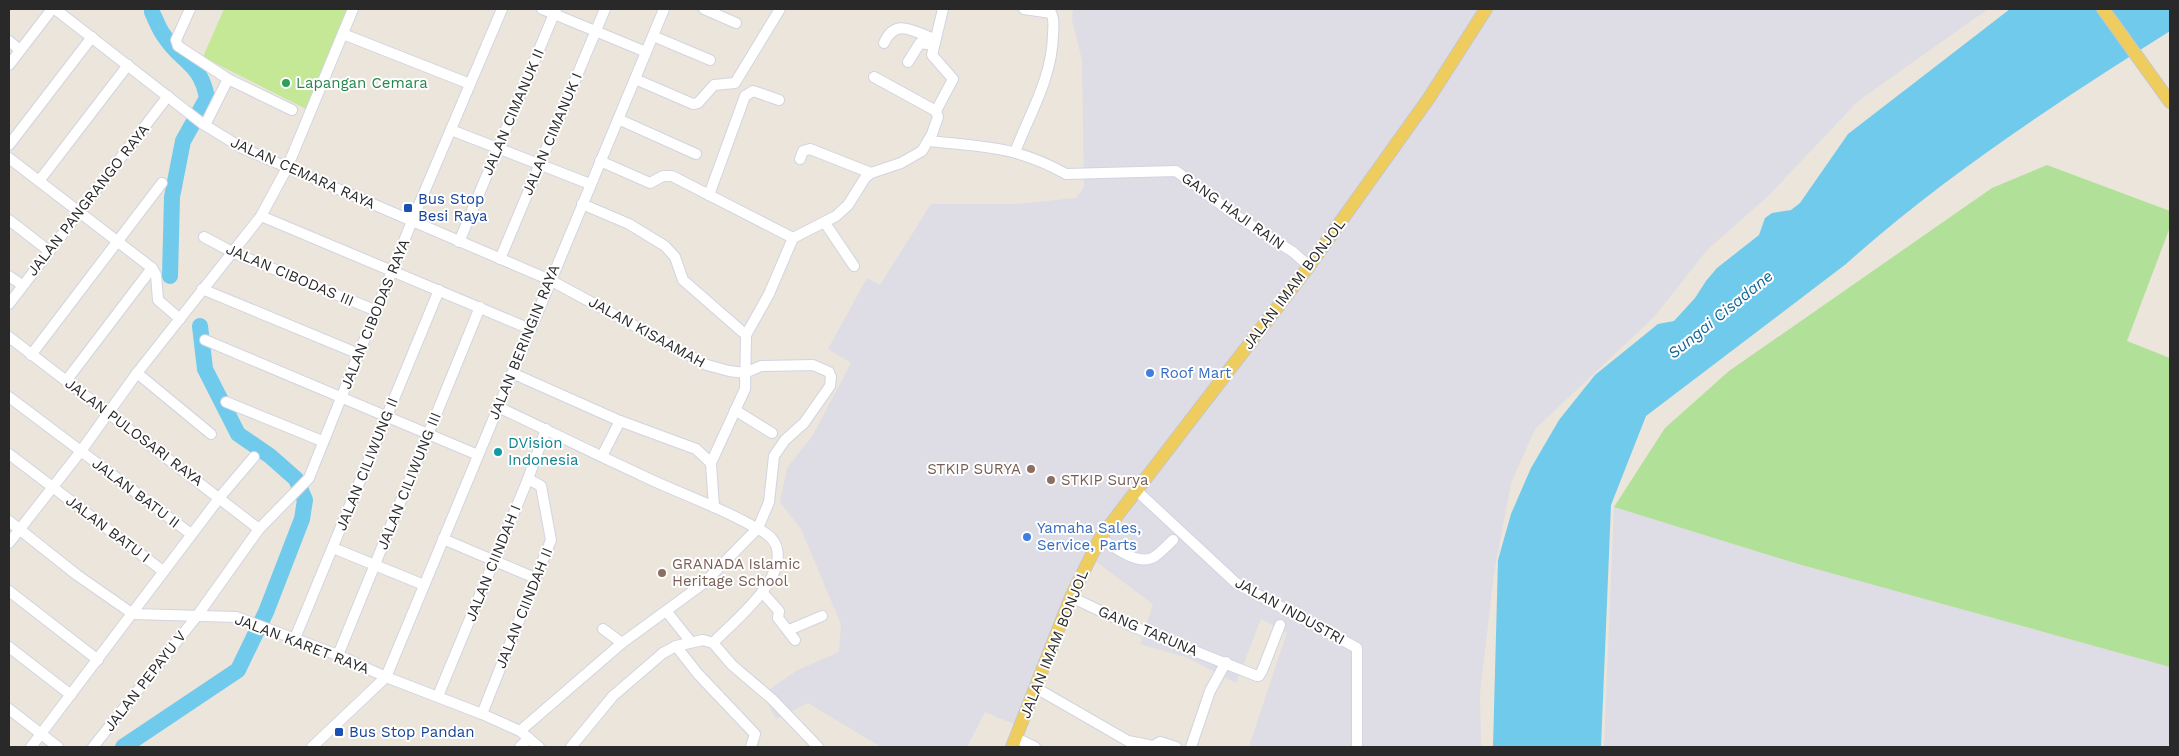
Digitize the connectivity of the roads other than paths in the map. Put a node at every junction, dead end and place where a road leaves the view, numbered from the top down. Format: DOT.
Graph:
graph roads {
  1 [pos="53,9"];
  2 [pos="190,9"];
  3 [pos="353,9"];
  4 [pos="502,9"];
  5 [pos="542,9"];
  6 [pos="605,9"];
  7 [pos="664,9"];
  8 [pos="704,9"];
  9 [pos="780,9"];
  10 [pos="943,9"];
  11 [pos="1024,9"];
  12 [pos="1486,9"];
  13 [pos="2102,9"];
  14 [pos="1050,10"];
  15 [pos="555,11"];
  16 [pos="736,23"];
  17 [pos="595,31"];
  18 [pos="343,34"];
  19 [pos="653,36"];
  20 [pos="92,37"];
  21 [pos="9,41"];
  22 [pos="934,42"];
  23 [pos="884,43"];
  24 [pos="20,50"];
  25 [pos="646,52"];
  26 [pos="710,60"];
  27 [pos="908,62"];
  28 [pos="9,65"];
  29 [pos="128,65"];
  30 [pos="874,77"];
  31 [pos="228,79"];
  32 [pos="635,79"];
  33 [pos="470,84"];
  34 [pos="168,96"];
  35 [pos="779,100"];
  36 [pos="2170,102"];
  37 [pos="292,110"];
  38 [pos="936,111"];
  39 [pos="618,119"];
  40 [pos="204,124"];
  41 [pos="451,130"];
  42 [pos="929,141"];
  43 [pos="9,145"];
  44 [pos="498,147"];
  45 [pos="1015,152"];
  46 [pos="696,154"];
  47 [pos="9,158"];
  48 [pos="800,159"];
  49 [pos="600,161"];
  50 [pos="540,164"];
  51 [pos="287,168"];
  52 [pos="871,173"];
  53 [pos="39,181"];
  54 [pos="162,182"];
  55 [pos="590,184"];
  56 [pos="709,196"];
  57 [pos="582,204"];
  58 [pos="79,212"];
  59 [pos="261,216"];
  60 [pos="9,220"];
  61 [pos="412,221"];
  62 [pos="824,223"];
  63 [pos="204,237"];
  64 [pos="793,238"];
  65 [pos="117,241"];
  66 [pos="459,242"];
  67 [pos="49,251"];
  68 [pos="234,253"];
  69 [pos="500,259"];
  70 [pos="854,266"];
  71 [pos="1309,266"];
  72 [pos="152,268"];
  73 [pos="394,270"];
  74 [pos="9,276"];
  75 [pos="550,280"];
  76 [pos="22,286"];
  77 [pos="202,289"];
  78 [pos="439,290"];
  79 [pos="9,304"];
  80 [pos="480,307"];
  81 [pos="377,311"];
  82 [pos="178,318"];
  83 [pos="530,329"];
  84 [pos="746,336"];
  85 [pos="9,337"];
  86 [pos="205,340"];
  87 [pos="359,354"];
  88 [pos="31,355"];
  89 [pos="746,372"];
  90 [pos="137,373"];
  91 [pos="512,373"];
  92 [pos="66,381"];
  93 [pos="9,397"];
  94 [pos="341,398"];
  95 [pos="226,402"];
  96 [pos="498,407"];
  97 [pos="735,410"];
  98 [pos="108,412"];
  99 [pos="386,416"];
  100 [pos="620,421"];
  101 [pos="546,429"];
  102 [pos="772,433"];
  103 [pos="211,434"];
  104 [pos="428,434"];
  105 [pos="322,441"];
  106 [pos="80,451"];
  107 [pos="9,454"];
  108 [pos="478,455"];
  109 [pos="602,456"];
  110 [pos="254,457"];
  111 [pos="711,463"];
  112 [pos="528,479"];
  113 [pos="307,482"];
  114 [pos="52,487"];
  115 [pos="1136,490"];
  116 [pos="220,497"];
  117 [pos="714,507"];
  118 [pos="9,521"];
  119 [pos="259,528"];
  120 [pos="758,528"];
  121 [pos="19,529"];
  122 [pos="191,534"];
  123 [pos="1100,538"];
  124 [pos="443,539"];
  125 [pos="1173,540"];
  126 [pos="9,543"];
  127 [pos="333,548"];
  128 [pos="493,561"];
  129 [pos="375,564"];
  130 [pos="163,572"];
  131 [pos="535,578"];
  132 [pos="424,585"];
  133 [pos="9,591"];
  134 [pos="762,592"];
  135 [pos="1071,597"];
  136 [pos="667,612"];
  137 [pos="133,614"];
  138 [pos="196,616"];
  139 [pos="822,616"];
  140 [pos="1280,625"];
  141 [pos="603,629"];
  142 [pos="789,630"];
  143 [pos="295,638"];
  144 [pos="795,640"];
  145 [pos="691,642"];
  146 [pos="622,643"];
  147 [pos="713,643"];
  148 [pos="676,646"];
  149 [pos="9,647"];
  150 [pos="338,655"];
  151 [pos="98,660"];
  152 [pos="1226,662"];
  153 [pos="386,676"];
  154 [pos="1036,688"];
  155 [pos="70,695"];
  156 [pos="438,696"];
  157 [pos="9,709"];
  158 [pos="482,714"];
  159 [pos="520,732"];
  160 [pos="41,734"];
  161 [pos="529,738"];
  162 [pos="1014,743"];
  163 [pos="31,747"];
  164 [pos="58,747"];
  165 [pos="93,747"];
  166 [pos="312,747"];
  167 [pos="520,747"];
  168 [pos="539,747"];
  169 [pos="571,747"];
  170 [pos="751,747"];
  171 [pos="818,747"];
  172 [pos="1035,747"];
  173 [pos="1176,747"];
  174 [pos="1192,747"];
  175 [pos="1357,747"];
  1 -- 20 [label="street, JALAN CEMARA RAYA"];
  1 -- 24 [label="street"];
  2 -- 31 [label="street"];
  3 -- 18 [label="street"];
  4 -- 33 [label="street, JALAN CIBODAS RAYA"];
  5 -- 15 [label="street"];
  6 -- 17 [label="street, JALAN CIMANUK I"];
  7 -- 19 [label="street, JALAN BERINGIN RAYA"];
  8 -- 16 [label="street"];
  9 -- 32 [label="street"];
  10 -- 22 [label="street"];
  11 -- 14 [label="street"];
  12 -- 71 [label="main road, JALAN IMAM BONJOL"];
  13 -- 36 [label="main road"];
  14 -- 45 [label="street"];
  15 -- 17 [label="street"];
  15 -- 44 [label="street, JALAN CIMANUK II"];
  17 -- 25 [label="street"];
  17 -- 50 [label="street, JALAN CIMANUK I"];
  18 -- 33 [label="street"];
  18 -- 51 [label="street"];
  19 -- 25 [label="street, JALAN BERINGIN RAYA"];
  19 -- 26 [label="street"];
  20 -- 29 [label="street, JALAN CEMARA RAYA"];
  20 -- 43 [label="street"];
  21 -- 24 [label="street"];
  22 -- 23 [label="street"];
  22 -- 27 [label="street"];
  22 -- 38 [label="street"];
  24 -- 28 [label="street"];
  25 -- 32 [label="street, JALAN BERINGIN RAYA"];
  29 -- 34 [label="street, JALAN CEMARA RAYA"];
  29 -- 53 [label="street"];
  30 -- 38 [label="street"];
  31 -- 37 [label="street"];
  31 -- 40 [label="street"];
  32 -- 39 [label="street, JALAN BERINGIN RAYA"];
  33 -- 41 [label="street, JALAN CIBODAS RAYA"];
  34 -- 40 [label="street, JALAN CEMARA RAYA"];
  34 -- 58 [label="street, JALAN PANGRANGO RAYA"];
  35 -- 56 [label="street"];
  38 -- 42 [label="street"];
  39 -- 46 [label="street"];
  39 -- 49 [label="street, JALAN BERINGIN RAYA"];
  40 -- 51 [label="street, JALAN CEMARA RAYA"];
  41 -- 44 [label="street"];
  41 -- 61 [label="street, JALAN CIBODAS RAYA"];
  42 -- 45 [label="street, GANG HAJI RAIN"];
  42 -- 52 [label="street"];
  44 -- 50 [label="street"];
  44 -- 66 [label="street, JALAN CIMANUK II"];
  45 -- 71 [label="street, GANG HAJI RAIN"];
  47 -- 53 [label="street"];
  48 -- 52 [label="street"];
  49 -- 55 [label="street, JALAN BERINGIN RAYA"];
  49 -- 56 [label="street"];
  50 -- 55 [label="street"];
  50 -- 69 [label="street, JALAN CIMANUK I"];
  51 -- 59 [label="street"];
  51 -- 61 [label="street, JALAN CEMARA RAYA"];
  52 -- 62 [label="street"];
  53 -- 58 [label="street"];
  54 -- 65 [label="street"];
  55 -- 57 [label="street, JALAN BERINGIN RAYA"];
  56 -- 64 [label="street"];
  57 -- 75 [label="street, JALAN BERINGIN RAYA"];
  57 -- 84 [label="street"];
  58 -- 65 [label="street"];
  58 -- 67 [label="street, JALAN PANGRANGO RAYA"];
  59 -- 68 [label="street"];
  59 -- 73 [label="street"];
  60 -- 67 [label="street"];
  61 -- 66 [label="street, JALAN CEMARA RAYA"];
  61 -- 73 [label="street, JALAN CIBODAS RAYA"];
  62 -- 64 [label="street"];
  62 -- 70 [label="street"];
  63 -- 68 [label="street, JALAN CIBODAS III"];
  64 -- 84 [label="street"];
  65 -- 72 [label="street"];
  65 -- 88 [label="street"];
  66 -- 69 [label="street, JALAN CEMARA RAYA"];
  67 -- 76 [label="street, JALAN PANGRANGO RAYA"];
  68 -- 77 [label="street"];
  68 -- 81 [label="street, JALAN CIBODAS III"];
  69 -- 75 [label="street, JALAN CEMARA RAYA"];
  71 -- 115 [label="main road, JALAN IMAM BONJOL"];
  72 -- 82 [label="street"];
  72 -- 92 [label="street"];
  73 -- 78 [label="street"];
  73 -- 81 [label="street, JALAN CIBODAS RAYA"];
  74 -- 76 [label="street"];
  75 -- 83 [label="street, JALAN BERINGIN RAYA"];
  75 -- 89 [label="street, JALAN KISAAMAH"];
  76 -- 79 [label="street, JALAN PANGRANGO RAYA"];
  77 -- 82 [label="street"];
  77 -- 87 [label="street"];
  78 -- 80 [label="street"];
  78 -- 99 [label="street, JALAN CILIWUNG II"];
  80 -- 83 [label="street"];
  80 -- 104 [label="street, JALAN CILIWUNG III"];
  81 -- 87 [label="street, JALAN CIBODAS RAYA"];
  82 -- 90 [label="street"];
  83 -- 91 [label="street, JALAN BERINGIN RAYA"];
  84 -- 89 [label="street"];
  85 -- 88 [label="street, JALAN PULOSARI RAYA"];
  86 -- 94 [label="street"];
  87 -- 94 [label="street, JALAN CIBODAS RAYA"];
  88 -- 92 [label="street, JALAN PULOSARI RAYA"];
  89 -- 97 [label="street"];
  89 -- 120 [label="street, JALAN KISAAMAH"];
  90 -- 98 [label="street"];
  90 -- 103 [label="street"];
  91 -- 96 [label="street, JALAN BERINGIN RAYA"];
  91 -- 100 [label="street"];
  92 -- 98 [label="street, JALAN PULOSARI RAYA"];
  93 -- 106 [label="street, JALAN BATU II"];
  94 -- 99 [label="street"];
  94 -- 105 [label="street, JALAN CIBODAS RAYA"];
  95 -- 105 [label="street"];
  96 -- 101 [label="street"];
  96 -- 108 [label="street, JALAN BERINGIN RAYA"];
  97 -- 102 [label="street"];
  97 -- 111 [label="street"];
  98 -- 106 [label="street"];
  98 -- 116 [label="street, JALAN PULOSARI RAYA"];
  99 -- 104 [label="street"];
  99 -- 127 [label="street, JALAN CILIWUNG II"];
  100 -- 109 [label="street"];
  100 -- 111 [label="street"];
  101 -- 109 [label="street"];
  101 -- 112 [label="street, JALAN CIINDAH I"];
  104 -- 108 [label="street"];
  104 -- 129 [label="street, JALAN CILIWUNG III"];
  105 -- 113 [label="street, JALAN CIBODAS RAYA"];
  106 -- 114 [label="street"];
  106 -- 122 [label="street, JALAN BATU II"];
  107 -- 114 [label="street, JALAN BATU I"];
  108 -- 124 [label="street, JALAN BERINGIN RAYA"];
  109 -- 117 [label="street"];
  110 -- 116 [label="street"];
  111 -- 117 [label="street"];
  112 -- 128 [label="street, JALAN CIINDAH I"];
  112 -- 131 [label="street, JALAN CIINDAH II"];
  113 -- 119 [label="street, JALAN PEPAYU V"];
  114 -- 121 [label="street"];
  114 -- 130 [label="street, JALAN BATU I"];
  115 -- 123 [label="main road, JALAN IMAM BONJOL"];
  115 -- 175 [label="street, JALAN INDUSTRI"];
  116 -- 119 [label="street, JALAN PULOSARI RAYA"];
  116 -- 122 [label="street"];
  117 -- 120 [label="street"];
  118 -- 121 [label="street"];
  119 -- 138 [label="street, JALAN PEPAYU V"];
  120 -- 134 [label="street"];
  120 -- 136 [label="street"];
  121 -- 126 [label="street"];
  121 -- 137 [label="street"];
  122 -- 130 [label="street"];
  123 -- 125 [label="street"];
  123 -- 135 [label="main road, JALAN IMAM BONJOL"];
  124 -- 128 [label="street"];
  124 -- 132 [label="street, JALAN BERINGIN RAYA"];
  127 -- 129 [label="street"];
  127 -- 143 [label="street, JALAN CILIWUNG II"];
  128 -- 131 [label="street"];
  128 -- 156 [label="street, JALAN CIINDAH I"];
  129 -- 132 [label="street"];
  129 -- 150 [label="street, JALAN CILIWUNG III"];
  130 -- 137 [label="street"];
  131 -- 158 [label="street, JALAN CIINDAH II"];
  132 -- 153 [label="street, JALAN BERINGIN RAYA"];
  133 -- 151 [label="street"];
  134 -- 142 [label="street"];
  134 -- 147 [label="street"];
  135 -- 152 [label="street, GANG TARUNA"];
  135 -- 154 [label="main road, JALAN IMAM BONJOL"];
  136 -- 145 [label="street"];
  136 -- 146 [label="street"];
  137 -- 138 [label="street, JALAN KARET RAYA"];
  137 -- 151 [label="street"];
  138 -- 143 [label="street, JALAN KARET RAYA"];
  138 -- 165 [label="street, JALAN PEPAYU V"];
  139 -- 142 [label="street"];
  140 -- 152 [label="street, GANG TARUNA"];
  141 -- 146 [label="street"];
  142 -- 144 [label="street"];
  143 -- 150 [label="street, JALAN KARET RAYA"];
  145 -- 147 [label="street"];
  145 -- 148 [label="street"];
  146 -- 159 [label="street"];
  147 -- 171 [label="street"];
  148 -- 169 [label="street"];
  148 -- 170 [label="street"];
  149 -- 155 [label="street"];
  150 -- 153 [label="street, JALAN KARET RAYA"];
  151 -- 155 [label="street"];
  152 -- 174 [label="street"];
  153 -- 156 [label="street, JALAN KARET RAYA"];
  153 -- 166 [label="street"];
  154 -- 162 [label="main road, JALAN IMAM BONJOL"];
  154 -- 173 [label="street"];
  155 -- 160 [label="street"];
  156 -- 158 [label="street, JALAN KARET RAYA"];
  157 -- 160 [label="street"];
  158 -- 159 [label="street, JALAN KARET RAYA"];
  159 -- 161 [label="street, JALAN KARET RAYA"];
  160 -- 163 [label="street"];
  160 -- 164 [label="street"];
  161 -- 167 [label="street"];
  161 -- 168 [label="street, JALAN KARET RAYA"];
  162 -- 172 [label="street"];
}
